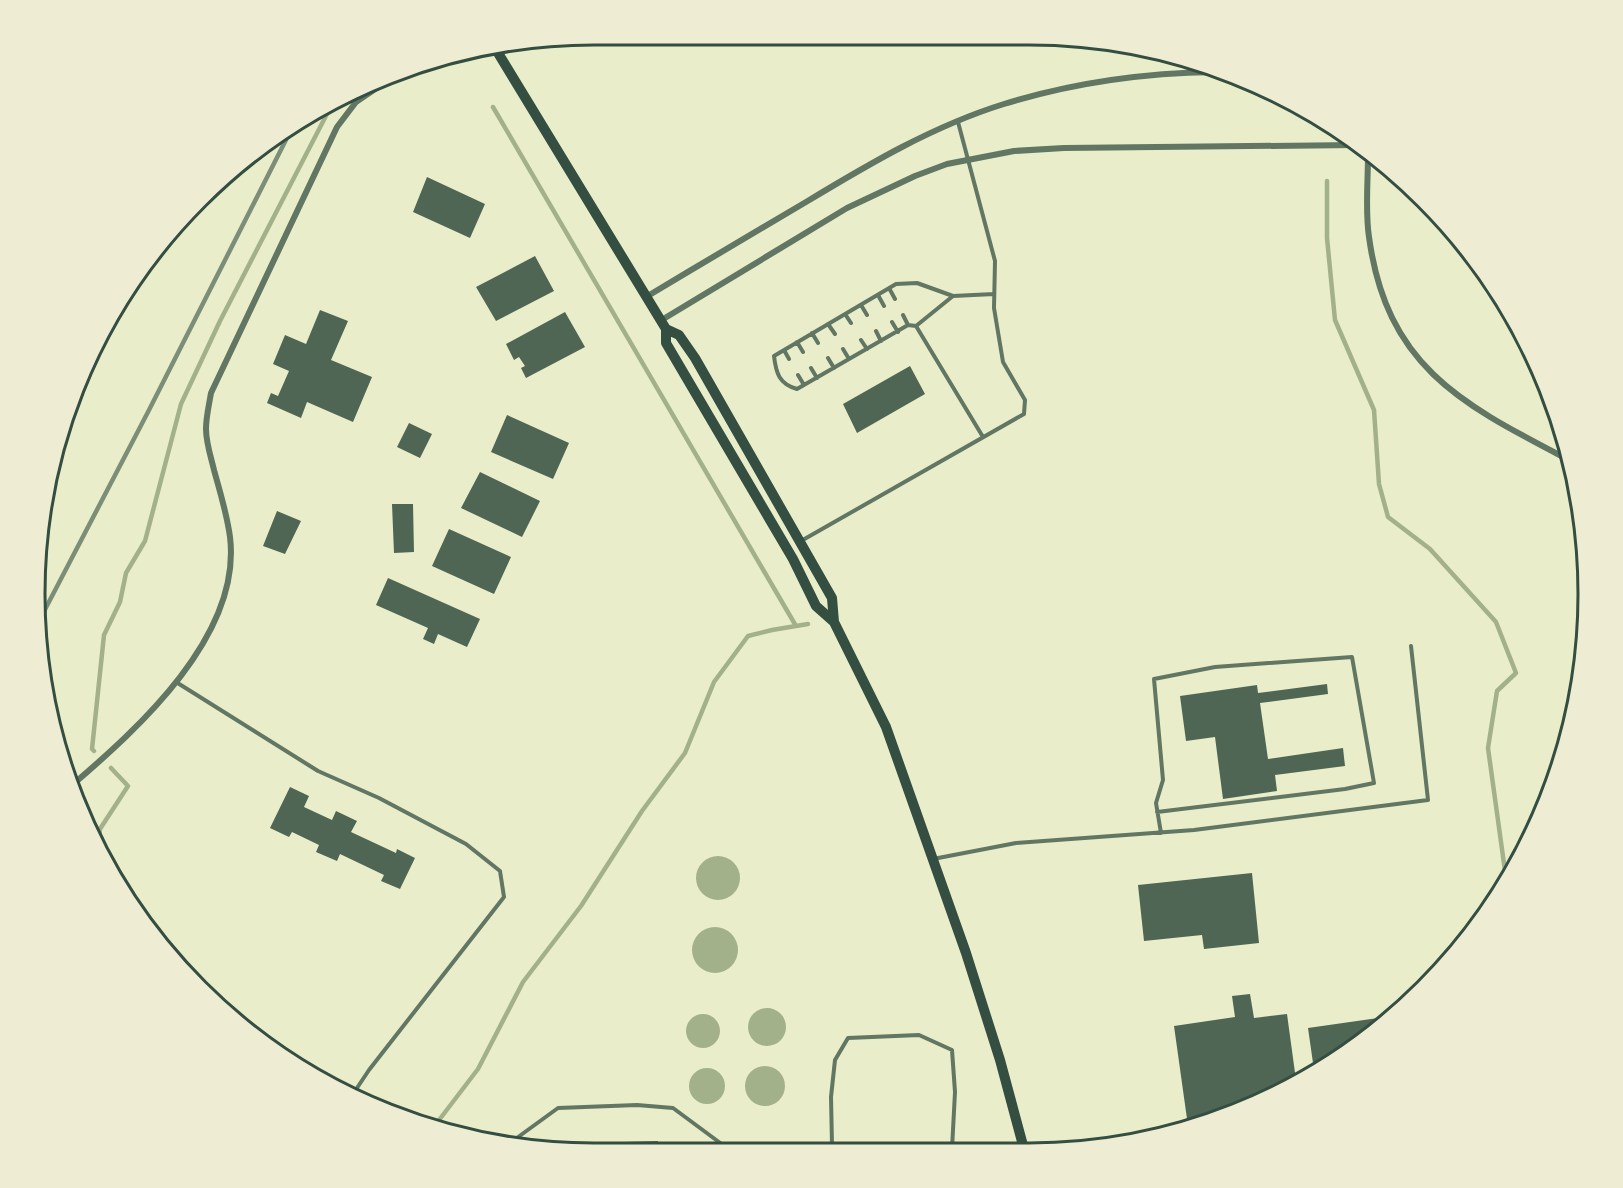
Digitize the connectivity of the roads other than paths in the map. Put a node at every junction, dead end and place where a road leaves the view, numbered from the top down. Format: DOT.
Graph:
graph roads {
  1 [pos="499,54"];
  2 [pos="1200,73"];
  3 [pos="366,95"];
  4 [pos="958,122"];
  5 [pos="1344,145"];
  6 [pos="969,159"];
  7 [pos="1368,162"];
  8 [pos="889,288"];
  9 [pos="994,294"];
  10 [pos="878,295"];
  11 [pos="953,296"];
  12 [pos="646,297"];
  13 [pos="895,299"];
  14 [pos="861,305"];
  15 [pos="884,306"];
  16 [pos="845,314"];
  17 [pos="867,315"];
  18 [pos="903,315"];
  19 [pos="892,322"];
  20 [pos="851,323"];
  21 [pos="828,324"];
  22 [pos="663,325"];
  23 [pos="908,325"];
  24 [pos="915,326"];
  25 [pos="876,331"];
  26 [pos="898,332"];
  27 [pos="812,333"];
  28 [pos="834,334"];
  29 [pos="861,340"];
  30 [pos="881,341"];
  31 [pos="797,342"];
  32 [pos="818,343"];
  33 [pos="843,349"];
  34 [pos="784,350"];
  35 [pos="867,350"];
  36 [pos="803,352"];
  37 [pos="828,358"];
  38 [pos="789,359"];
  39 [pos="849,359"];
  40 [pos="811,368"];
  41 [pos="834,368"];
  42 [pos="798,375"];
  43 [pos="817,378"];
  44 [pos="804,385"];
  45 [pos="983,437"];
  46 [pos="1560,455"];
  47 [pos="801,541"];
  48 [pos="834,622"];
  49 [pos="1411,646"];
  50 [pos="176,682"];
  51 [pos="78,780"];
  52 [pos="1157,812"];
  53 [pos="1161,833"];
  54 [pos="932,859"];
  55 [pos="357,1089"];
  56 [pos="517,1137"];
  57 [pos="720,1143"];
  58 [pos="832,1143"];
  59 [pos="952,1143"];
  60 [pos="1022,1143"];
  1 -- 12 [label="main road"];
  2 -- 4 [label="street"];
  3 -- 50 [label="street"];
  4 -- 6 [label="lane"];
  4 -- 12 [label="street"];
  5 -- 6 [label="street"];
  6 -- 9 [label="lane"];
  6 -- 22 [label="street"];
  7 -- 46 [label="street"];
  8 -- 10 [label="lane"];
  8 -- 11 [label="lane"];
  8 -- 13 [label="lane"];
  9 -- 11 [label="lane"];
  9 -- 45 [label="lane"];
  10 -- 14 [label="lane"];
  10 -- 15 [label="lane"];
  11 -- 24 [label="lane"];
  12 -- 22 [label="main road"];
  14 -- 16 [label="lane"];
  14 -- 17 [label="lane"];
  16 -- 20 [label="lane"];
  16 -- 21 [label="lane"];
  18 -- 23 [label="lane"];
  19 -- 26 [label="lane"];
  21 -- 27 [label="lane"];
  21 -- 28 [label="lane"];
  22 -- 47 [label="main road"];
  22 -- 48 [label="main road"];
  23 -- 24 [label="lane"];
  23 -- 26 [label="lane"];
  24 -- 45 [label="lane"];
  25 -- 30 [label="lane"];
  26 -- 30 [label="lane"];
  27 -- 31 [label="lane"];
  27 -- 32 [label="lane"];
  29 -- 35 [label="lane"];
  30 -- 35 [label="lane"];
  31 -- 34 [label="lane"];
  31 -- 36 [label="lane"];
  33 -- 39 [label="lane"];
  34 -- 38 [label="lane"];
  34 -- 44 [label="lane"];
  35 -- 39 [label="lane"];
  37 -- 41 [label="lane"];
  39 -- 41 [label="lane"];
  40 -- 43 [label="lane"];
  41 -- 43 [label="lane"];
  42 -- 44 [label="lane"];
  43 -- 44 [label="lane"];
  45 -- 47 [label="lane"];
  47 -- 48 [label="main road"];
  48 -- 54 [label="main road"];
  49 -- 53 [label="lane"];
  50 -- 51 [label="street"];
  50 -- 55 [label="lane"];
  52 -- 52 [label="lane"];
  52 -- 53 [label="lane"];
  53 -- 54 [label="lane"];
  54 -- 60 [label="main road"];
  56 -- 57 [label="lane"];
  58 -- 59 [label="lane"];
}
